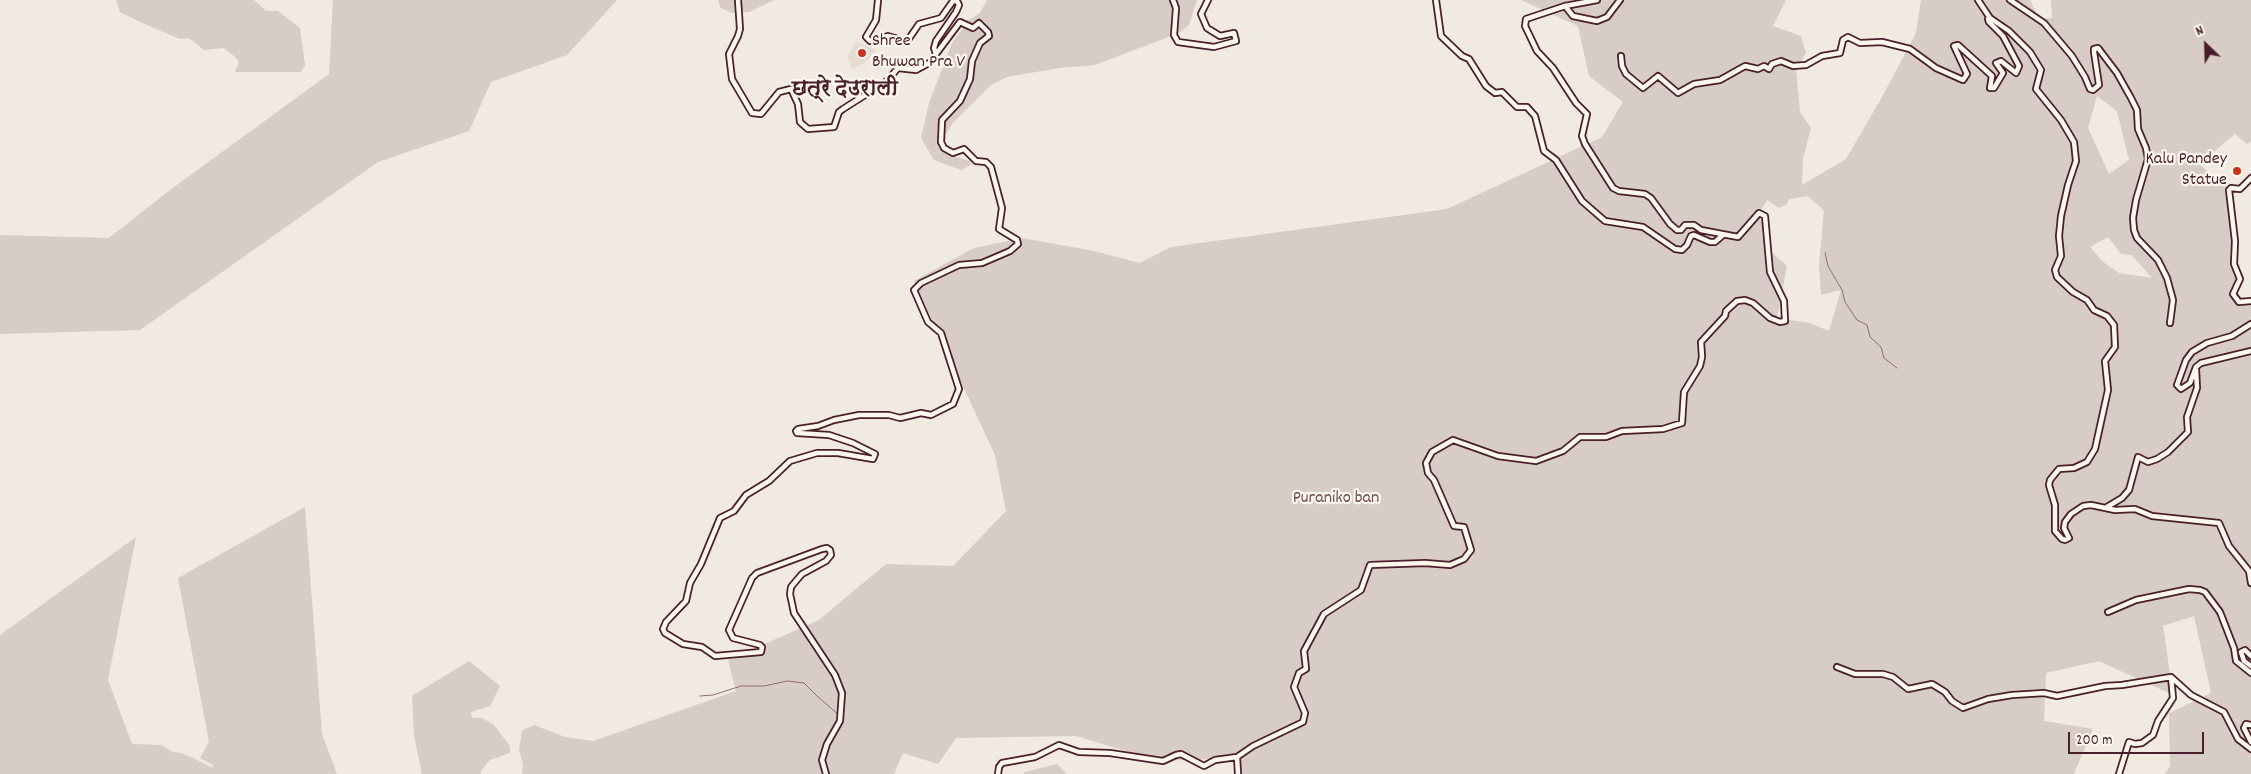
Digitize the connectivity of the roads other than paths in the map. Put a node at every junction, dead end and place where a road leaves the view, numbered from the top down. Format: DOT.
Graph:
graph roads {
  1 [pos="738,0"];
  2 [pos="878,0"];
  3 [pos="1173,0"];
  4 [pos="1208,0"];
  5 [pos="1436,0"];
  6 [pos="1597,0"];
  7 [pos="1620,0"];
  8 [pos="1978,0"];
  9 [pos="2010,0"];
  10 [pos="1565,6"];
  11 [pos="1990,18"];
  12 [pos="936,54"];
  13 [pos="1621,56"];
  14 [pos="2251,178"];
  15 [pos="1722,234"];
  16 [pos="2251,301"];
  17 [pos="2170,324"];
  18 [pos="2251,324"];
  19 [pos="2251,351"];
  20 [pos="2196,368"];
  21 [pos="2107,507"];
  22 [pos="2251,583"];
  23 [pos="2108,612"];
  24 [pos="2251,656"];
  25 [pos="2251,666"];
  26 [pos="1837,667"];
  27 [pos="2251,673"];
  28 [pos="2171,677"];
  29 [pos="2251,725"];
  30 [pos="2251,742"];
  31 [pos="2251,749"];
  32 [pos="1237,758"];
  33 [pos="826,774"];
  34 [pos="998,774"];
  35 [pos="1238,774"];
  36 [pos="2119,774"];
  1 -- 12 [label="street"];
  2 -- 12 [label="street"];
  3 -- 4 [label="street"];
  5 -- 15 [label="street"];
  6 -- 10 [label="street"];
  7 -- 10 [label="street"];
  8 -- 11 [label="street"];
  9 -- 17 [label="street"];
  10 -- 15 [label="street"];
  11 -- 13 [label="street"];
  11 -- 21 [label="street"];
  12 -- 33 [label="street"];
  14 -- 16 [label="street"];
  15 -- 32 [label="street"];
  18 -- 20 [label="street"];
  19 -- 20 [label="street"];
  20 -- 21 [label="street"];
  21 -- 22 [label="street"];
  23 -- 27 [label="street"];
  24 -- 25 [label="street"];
  26 -- 28 [label="street"];
  28 -- 31 [label="street"];
  28 -- 36 [label="street"];
  29 -- 30 [label="street"];
  32 -- 34 [label="street"];
  32 -- 35 [label="street"];
}
